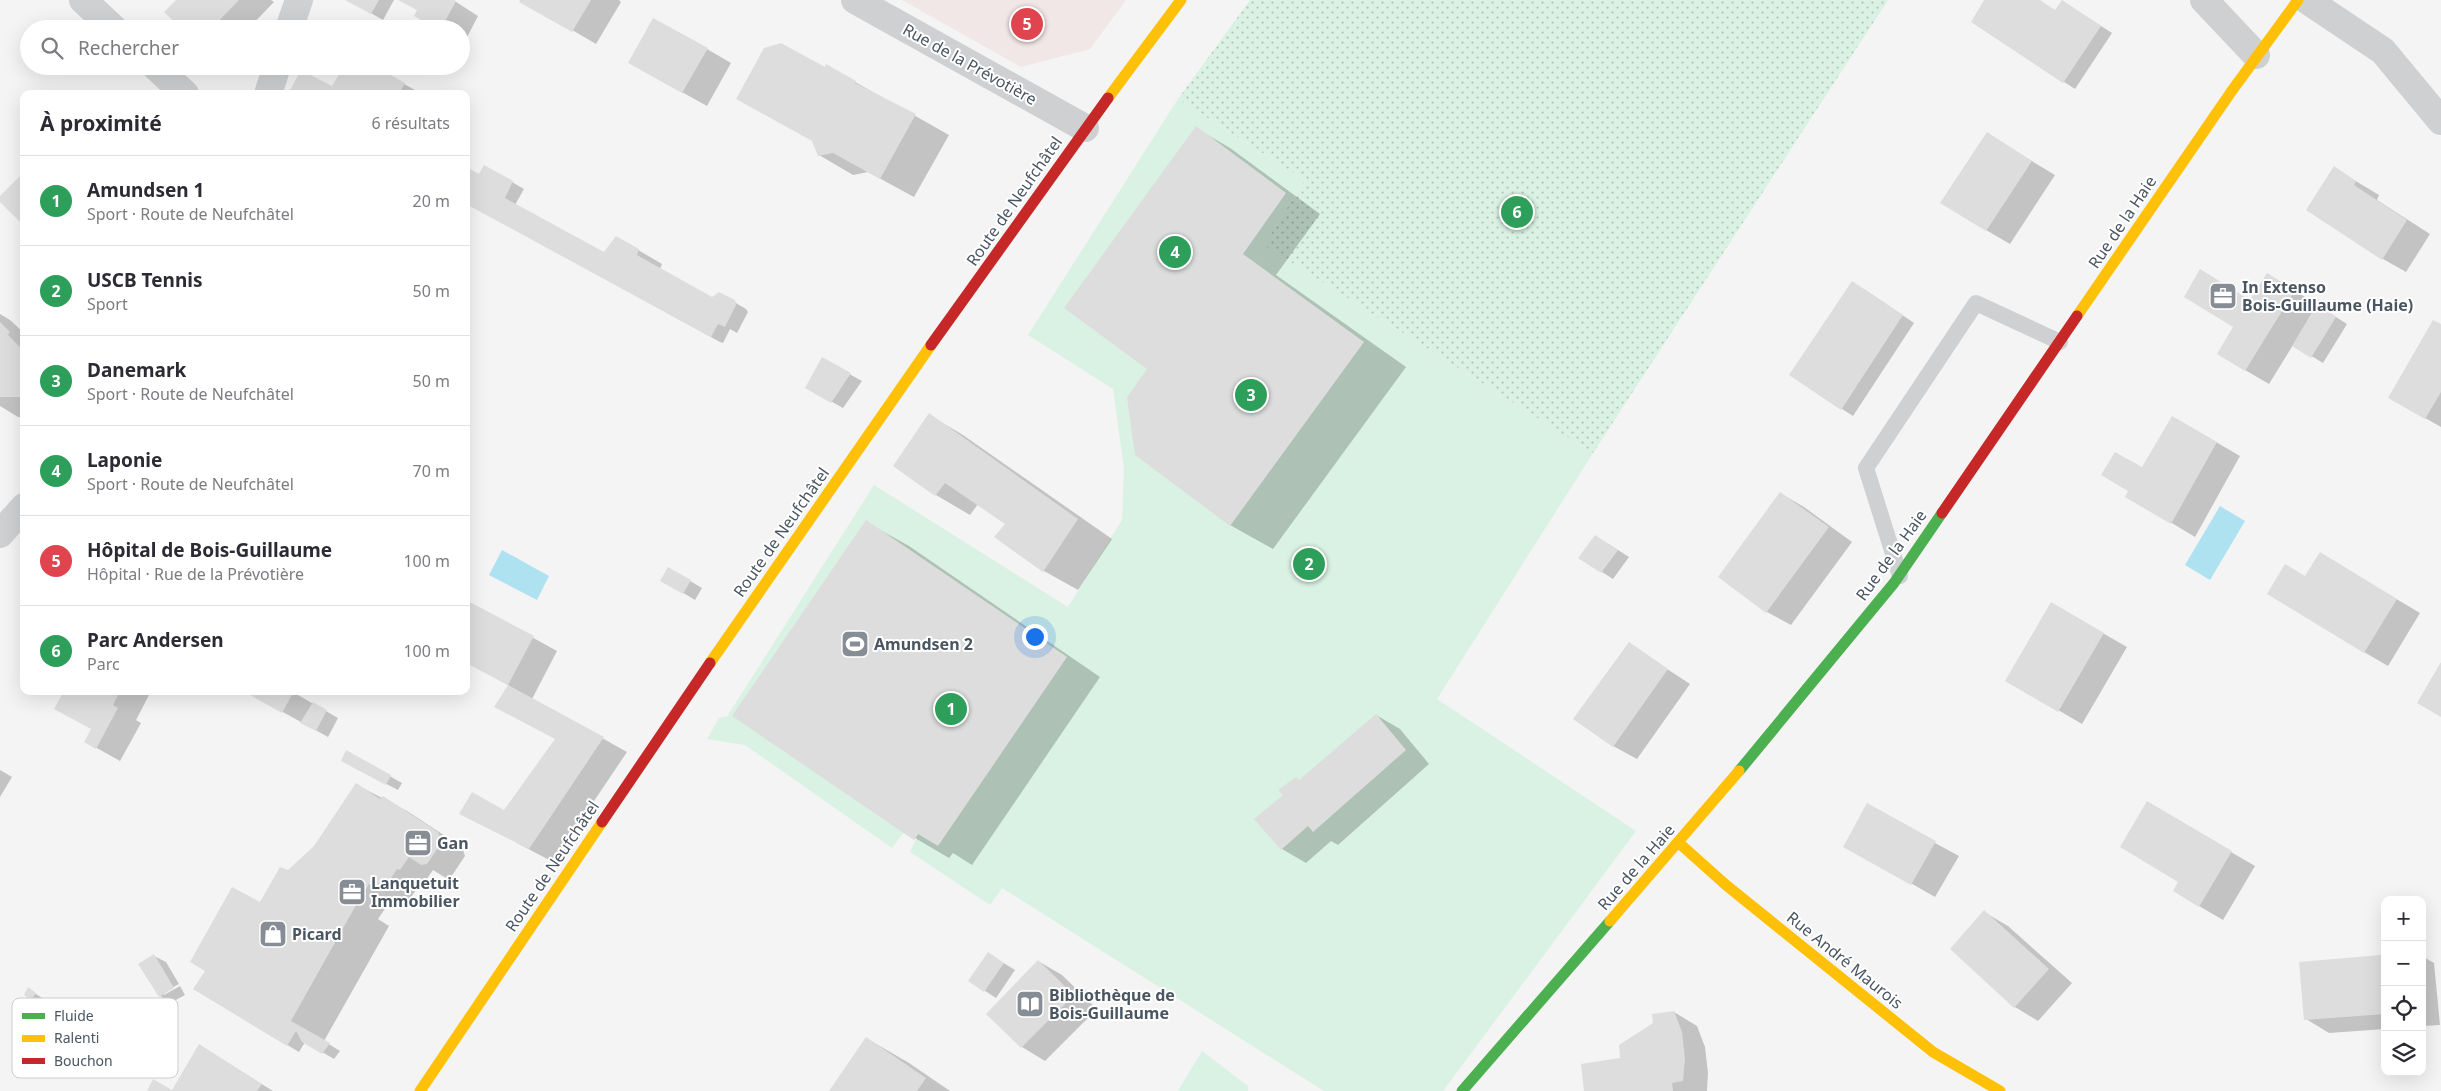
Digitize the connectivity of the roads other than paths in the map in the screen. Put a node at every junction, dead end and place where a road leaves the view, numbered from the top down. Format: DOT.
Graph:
graph roads {
  1 [pos="83,0"];
  2 [pos="299,0"];
  3 [pos="855,0"];
  4 [pos="1181,0"];
  5 [pos="2204,0"];
  6 [pos="2298,0"];
  7 [pos="2307,0"];
  8 [pos="104,20"];
  9 [pos="292,20"];
  10 [pos="2256,55"];
  11 [pos="165,75"];
  12 [pos="274,75"];
  13 [pos="181,90"];
  14 [pos="269,90"];
  15 [pos="2441,121"];
  16 [pos="1085,128"];
  17 [pos="2060,342"];
  18 [pos="20,512"];
  19 [pos="0,534"];
  20 [pos="1900,576"];
  21 [pos="1678,843"];
  22 [pos="420,1091"];
  23 [pos="1462,1091"];
  24 [pos="2000,1091"];
  1 -- 8 [label="street"];
  2 -- 9 [label="street"];
  3 -- 16 [label="street, Rue de la Prévotière"];
  4 -- 16 [label="street, Route de Neufchâtel"];
  5 -- 10 [label="street"];
  6 -- 10 [label="street, Rue de la Haie"];
  7 -- 15 [label="street"];
  10 -- 17 [label="street, Rue de la Haie"];
  11 -- 13 [label="street"];
  12 -- 14 [label="street"];
  16 -- 22 [label="street, Route de Neufchâtel"];
  17 -- 20 [label="street, Rue de la Haie"];
  17 -- 20 [label="lane"];
  18 -- 19 [label="street"];
  20 -- 21 [label="street, Rue de la Haie"];
  21 -- 23 [label="street, Rue de la Haie"];
  21 -- 24 [label="street, Rue André Maurois"];
}
